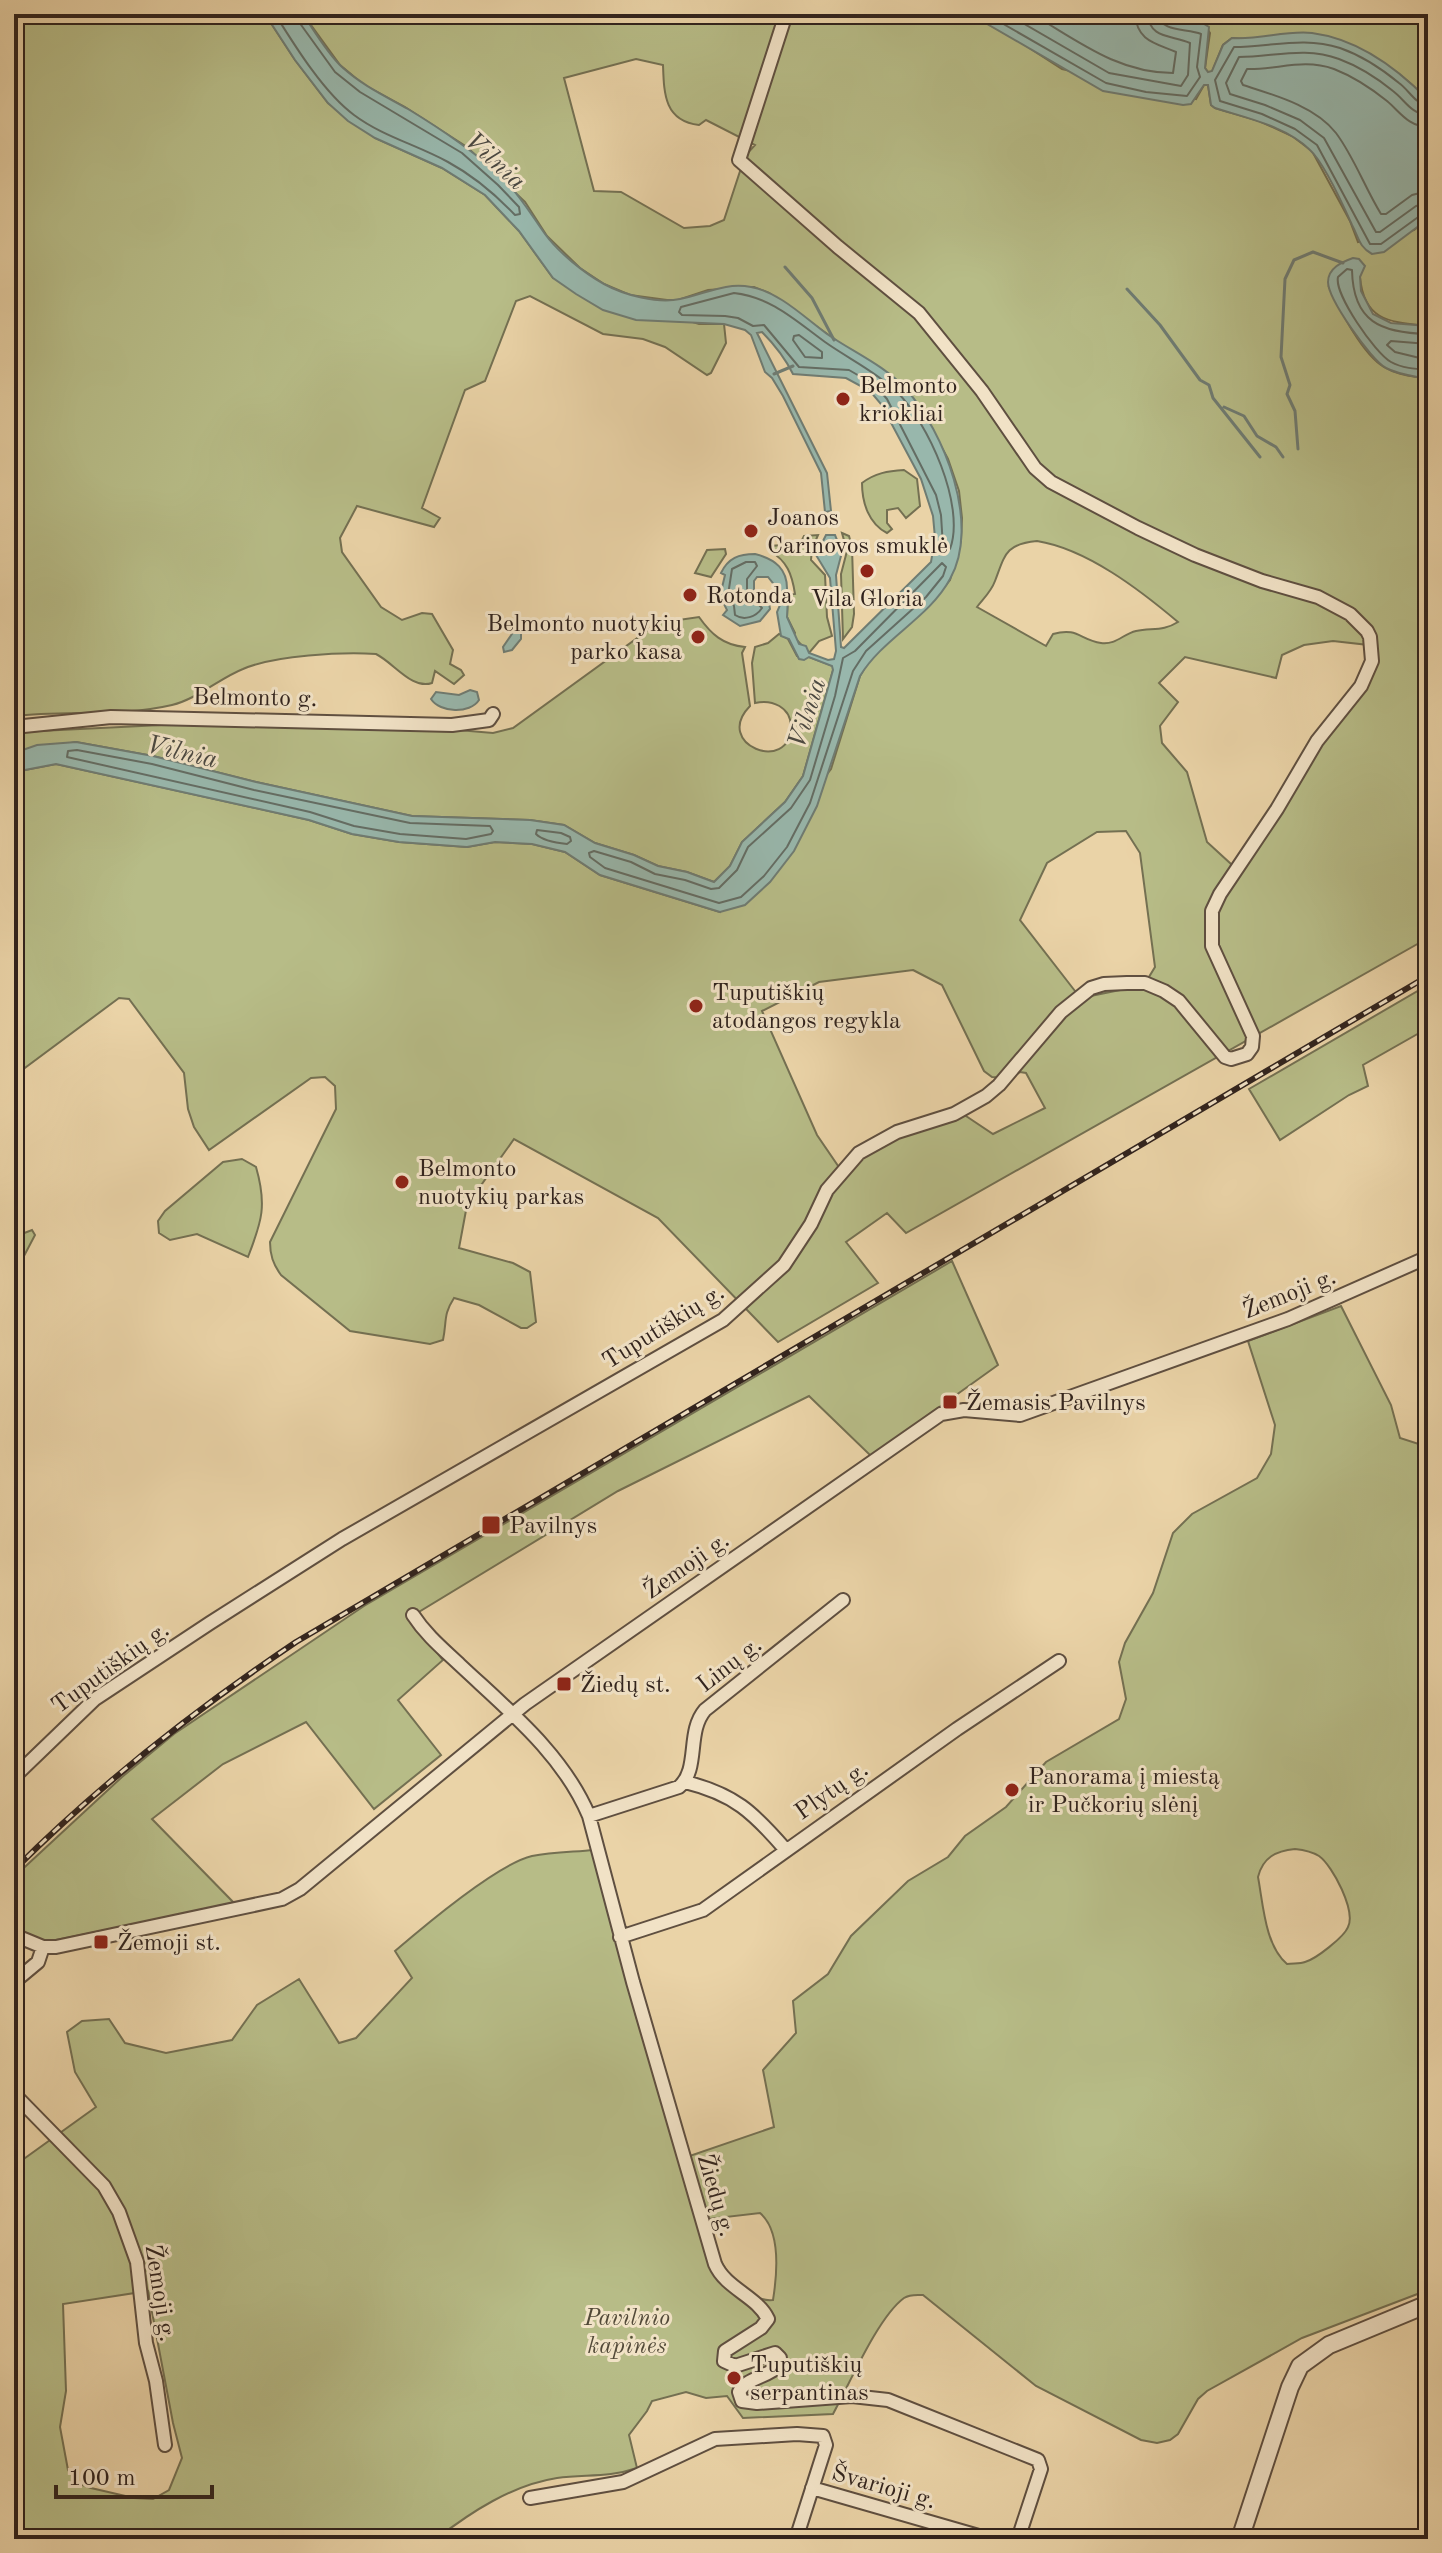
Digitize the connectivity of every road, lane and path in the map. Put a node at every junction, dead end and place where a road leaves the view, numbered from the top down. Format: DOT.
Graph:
graph roads {
  1 [pos="786,14"];
  2 [pos="493,714"];
  3 [pos="14,727"];
  4 [pos="1428,1257"];
  5 [pos="843,1600"];
  6 [pos="413,1615"];
  7 [pos="1059,1661"];
  8 [pos="513,1715"];
  9 [pos="14,1777"];
  10 [pos="685,1782"];
  11 [pos="589,1816"];
  12 [pos="785,1849"];
  13 [pos="14,1935"];
  14 [pos="620,1937"];
  15 [pos="43,1947"];
  16 [pos="14,1982"];
  17 [pos="14,2094"];
  18 [pos="1428,2304"];
  19 [pos="165,2445"];
  20 [pos="812,2488"];
  21 [pos="530,2498"];
  22 [pos="796,2539"];
  23 [pos="989,2539"];
  24 [pos="1018,2539"];
  25 [pos="1240,2539"];
  1 -- 9 [label="street, Tuputiškių g."];
  2 -- 3 [label="street, Belmonto g."];
  4 -- 8 [label="street, Žemoji g."];
  5 -- 10 [label="street, Linų g."];
  6 -- 8 [label="street, Žiedų g."];
  7 -- 12 [label="street, Plytų g."];
  8 -- 11 [label="street, Žiedų g."];
  8 -- 15 [label="street, Žemoji g."];
  10 -- 11 [label="street"];
  10 -- 12 [label="street"];
  11 -- 14 [label="street, Žiedų g."];
  12 -- 14 [label="street, Plytų g."];
  13 -- 15 [label="street"];
  14 -- 24 [label="street, Žiedų g."];
  15 -- 16 [label="street"];
  17 -- 19 [label="street, Žemoji g."];
  18 -- 25 [label="street"];
  20 -- 21 [label="street"];
  20 -- 22 [label="street"];
  20 -- 23 [label="street, Švarioji g."];
}
